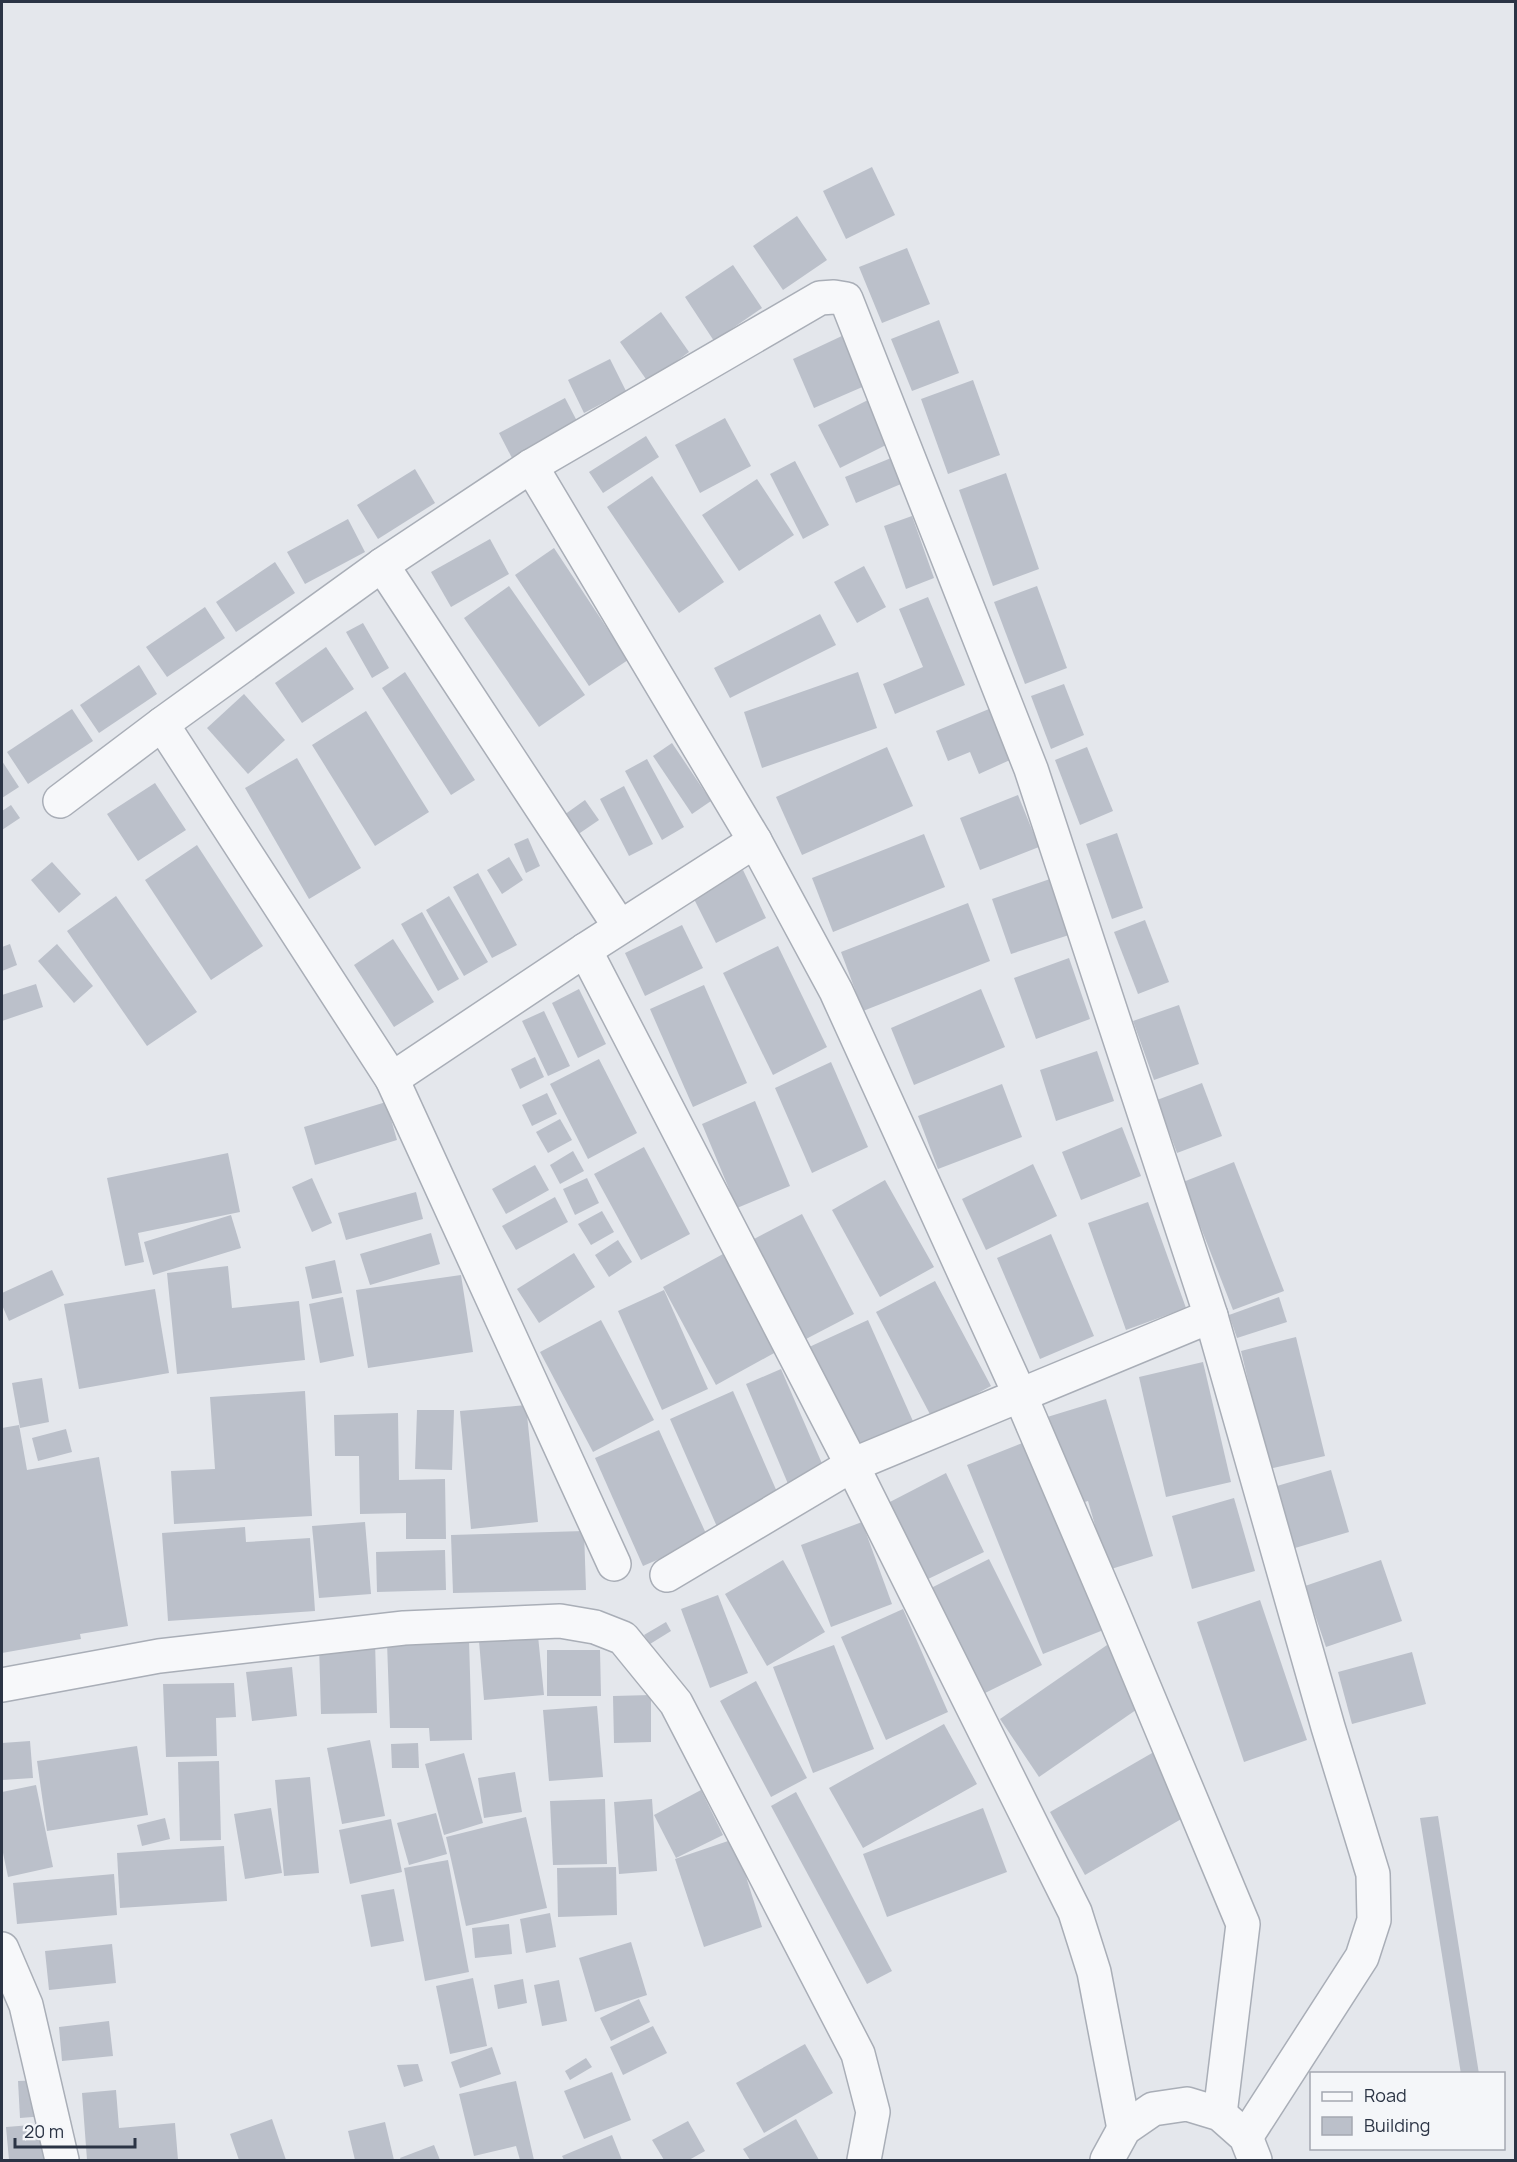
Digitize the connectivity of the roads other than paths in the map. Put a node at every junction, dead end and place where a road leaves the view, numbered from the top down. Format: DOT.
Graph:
graph roads {
  1 [pos="531,466"];
  2 [pos="382,565"];
  3 [pos="162,724"];
  4 [pos="60,801"];
  5 [pos="755,841"];
  6 [pos="620,927"];
  7 [pos="585,950"];
  8 [pos="392,1079"];
  9 [pos="1211,1316"];
  10 [pos="1020,1395"];
  11 [pos="852,1465"];
  12 [pos="614,1564"];
  13 [pos="667,1575"];
  14 [pos="2,1685"];
  15 [pos="2,1949"];
  16 [pos="1220,2114"];
  17 [pos="1124,2129"];
  18 [pos="1251,2149"];
  19 [pos="62,2160"];
  20 [pos="864,2160"];
  21 [pos="1107,2160"];
  1 -- 2 [label="street"];
  1 -- 5 [label="street"];
  1 -- 9 [label="street"];
  2 -- 3 [label="street"];
  2 -- 6 [label="street"];
  3 -- 4 [label="street"];
  3 -- 8 [label="street"];
  5 -- 6 [label="street"];
  5 -- 10 [label="street"];
  6 -- 7 [label="street"];
  7 -- 8 [label="street"];
  7 -- 11 [label="street"];
  8 -- 12 [label="street"];
  9 -- 10 [label="street"];
  9 -- 18 [label="street"];
  10 -- 11 [label="street"];
  10 -- 16 [label="street"];
  11 -- 13 [label="street"];
  11 -- 17 [label="street"];
  14 -- 20 [label="street"];
  15 -- 19 [label="street"];
  16 -- 17 [label="street"];
  16 -- 18 [label="street"];
  17 -- 21 [label="street"];
}
